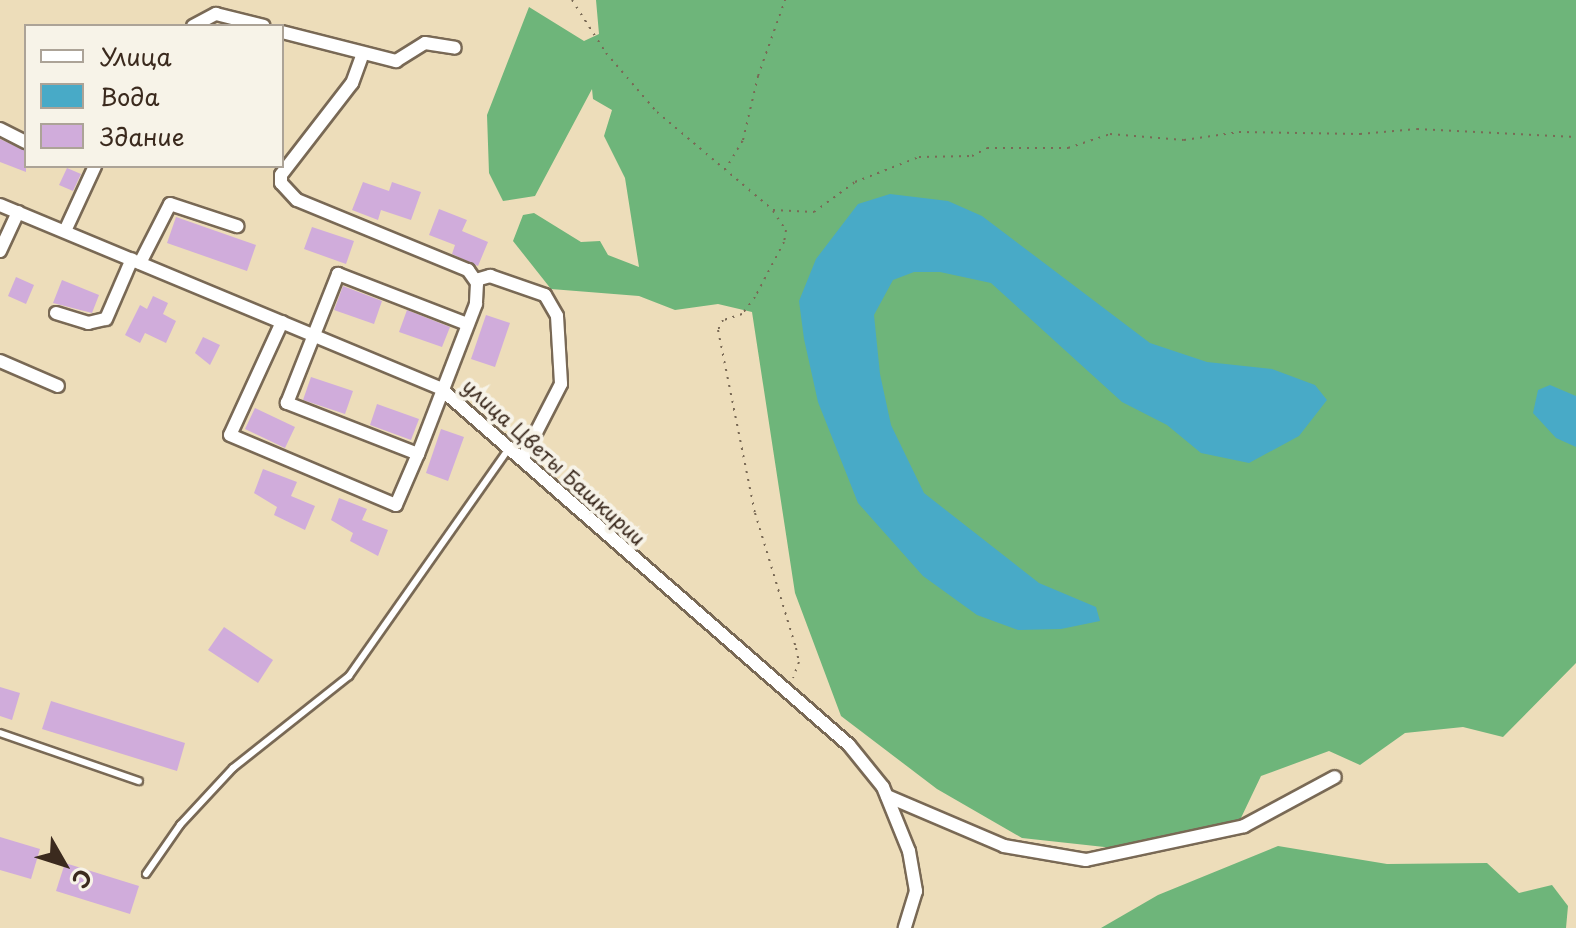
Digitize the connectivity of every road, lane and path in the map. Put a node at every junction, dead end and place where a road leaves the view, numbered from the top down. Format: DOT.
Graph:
graph roads {
  1 [pos="572,0"];
  2 [pos="785,0"];
  3 [pos="197,24"];
  4 [pos="256,24"];
  5 [pos="284,33"];
  6 [pos="455,48"];
  7 [pos="362,56"];
  8 [pos="0,129"];
  9 [pos="1576,137"];
  10 [pos="24,141"];
  11 [pos="94,169"];
  12 [pos="724,171"];
  13 [pos="0,205"];
  14 [pos="773,210"];
  15 [pos="18,212"];
  16 [pos="237,226"];
  17 [pos="65,231"];
  18 [pos="0,251"];
  19 [pos="136,261"];
  20 [pos="476,280"];
  21 [pos="56,313"];
  22 [pos="282,322"];
  23 [pos="467,324"];
  24 [pos="314,335"];
  25 [pos="0,361"];
  26 [pos="58,386"];
  27 [pos="440,388"];
  28 [pos="511,446"];
  29 [pos="418,454"];
  30 [pos="524,456"];
  31 [pos="789,693"];
  32 [pos="0,733"];
  33 [pos="1335,777"];
  34 [pos="139,781"];
  35 [pos="887,796"];
  36 [pos="146,874"];
  37 [pos="905,928"];
  1 -- 12 [label="path"];
  2 -- 12 [label="path"];
  3 -- 4 [label="street"];
  5 -- 7 [label="street"];
  6 -- 7 [label="street"];
  7 -- 20 [label="street"];
  8 -- 10 [label="street"];
  9 -- 14 [label="path"];
  11 -- 17 [label="street"];
  12 -- 14 [label="path"];
  13 -- 15 [label="street, улица Цветы Башкирии"];
  14 -- 31 [label="path"];
  15 -- 17 [label="street, улица Цветы Башкирии"];
  15 -- 18 [label="street"];
  16 -- 19 [label="street"];
  17 -- 19 [label="street, улица Цветы Башкирии"];
  19 -- 21 [label="street"];
  19 -- 22 [label="street, улица Цветы Башкирии"];
  20 -- 23 [label="street"];
  20 -- 30 [label="street"];
  22 -- 24 [label="street, улица Цветы Башкирии"];
  22 -- 29 [label="street"];
  23 -- 24 [label="street"];
  23 -- 27 [label="street"];
  24 -- 27 [label="street, улица Цветы Башкирии"];
  24 -- 29 [label="street"];
  25 -- 26 [label="street"];
  27 -- 28 [label="street, улица Цветы Башкирии"];
  27 -- 29 [label="street"];
  28 -- 30 [label="street, улица Цветы Башкирии"];
  28 -- 36 [label="lane"];
  30 -- 31 [label="street, улица Цветы Башкирии"];
  31 -- 35 [label="street, улица Цветы Башкирии"];
  32 -- 34 [label="lane"];
  33 -- 35 [label="street"];
  35 -- 37 [label="street, улица Цветы Башкирии"];
}
